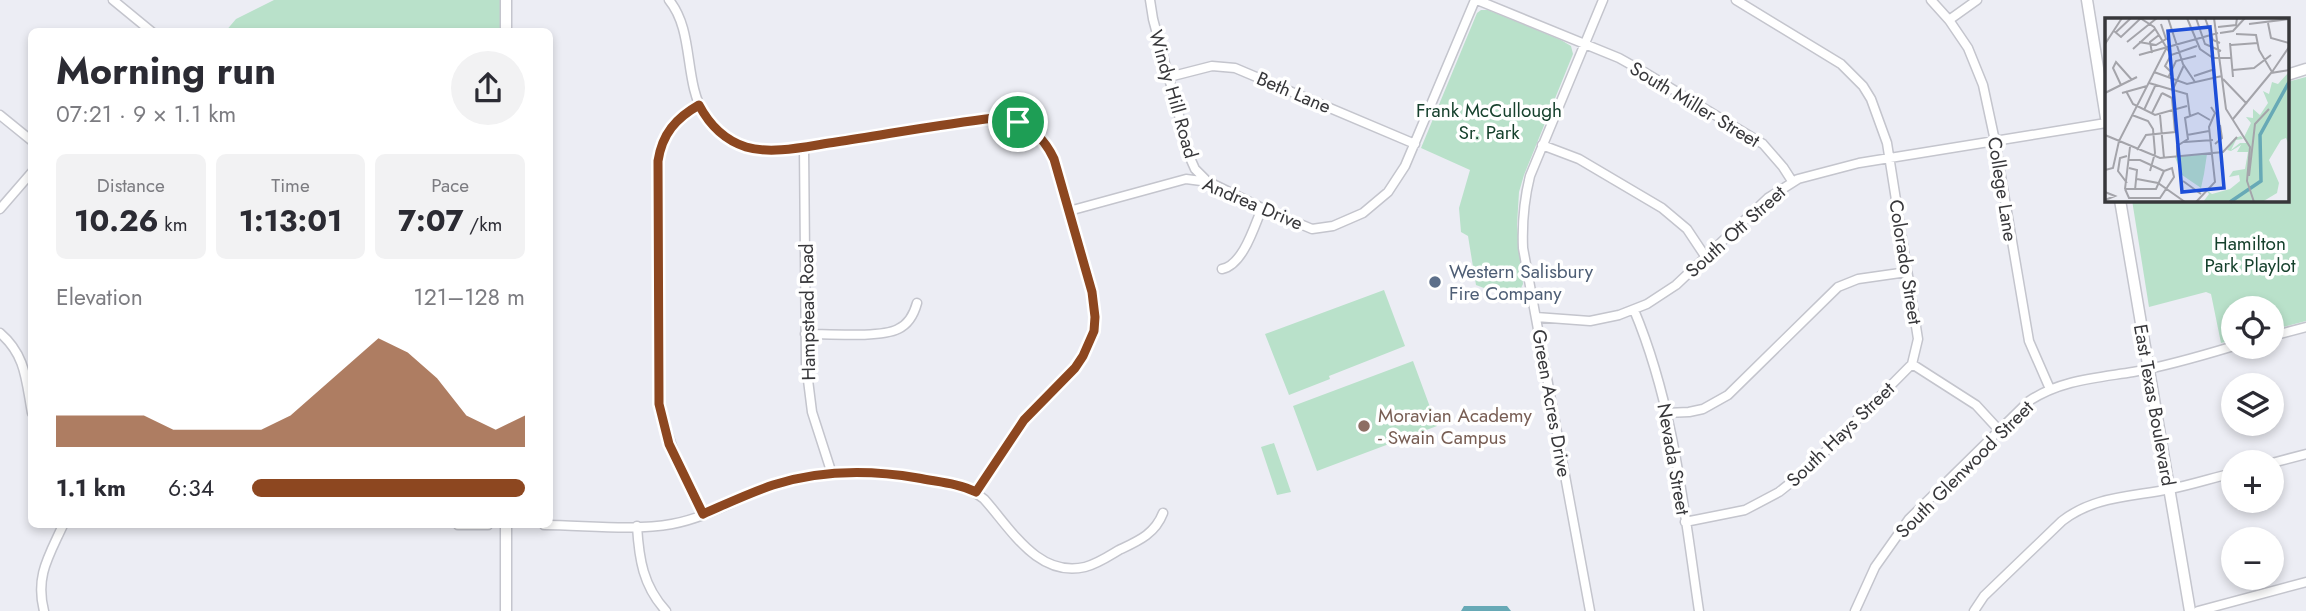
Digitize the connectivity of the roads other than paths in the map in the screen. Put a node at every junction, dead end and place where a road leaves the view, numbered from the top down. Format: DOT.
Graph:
graph roads {
  1 [pos="113,0"];
  2 [pos="506,0"];
  3 [pos="669,0"];
  4 [pos="1150,0"];
  5 [pos="1476,0"];
  6 [pos="1603,0"];
  7 [pos="1736,0"];
  8 [pos="1931,0"];
  9 [pos="1977,0"];
  10 [pos="2087,0"];
  11 [pos="1949,20"];
  12 [pos="147,28"];
  13 [pos="506,28"];
  14 [pos="1584,44"];
  15 [pos="2306,69"];
  16 [pos="2288,75"];
  17 [pos="1169,77"];
  18 [pos="699,105"];
  19 [pos="0,115"];
  20 [pos="2105,115"];
  21 [pos="2105,121"];
  22 [pos="28,138"];
  23 [pos="1996,141"];
  24 [pos="1415,144"];
  25 [pos="1542,145"];
  26 [pos="804,146"];
  27 [pos="1889,159"];
  28 [pos="28,177"];
  29 [pos="1792,181"];
  30 [pos="1209,182"];
  31 [pos="2120,201"];
  32 [pos="1262,208"];
  33 [pos="0,209"];
  34 [pos="1069,211"];
  35 [pos="1705,256"];
  36 [pos="1222,269"];
  37 [pos="1907,272"];
  38 [pos="916,303"];
  39 [pos="1634,310"];
  40 [pos="1536,317"];
  41 [pos="2306,327"];
  42 [pos="0,333"];
  43 [pos="2284,333"];
  44 [pos="805,334"];
  45 [pos="2221,349"];
  46 [pos="1912,364"];
  47 [pos="2149,368"];
  48 [pos="2050,389"];
  49 [pos="28,393"];
  50 [pos="1666,414"];
  51 [pos="1999,430"];
  52 [pos="2306,454"];
  53 [pos="2284,460"];
  54 [pos="832,474"];
  55 [pos="2221,476"];
  56 [pos="2169,489"];
  57 [pos="976,492"];
  58 [pos="1163,513"];
  59 [pos="703,514"];
  60 [pos="1685,522"];
  61 [pos="553,525"];
  62 [pos="637,526"];
  63 [pos="61,528"];
  64 [pos="506,528"];
  65 [pos="2306,582"];
  66 [pos="44,611"];
  67 [pos="506,611"];
  68 [pos="666,611"];
  69 [pos="1590,611"];
  70 [pos="1699,611"];
  71 [pos="1855,611"];
  72 [pos="1974,611"];
  73 [pos="2189,611"];
  74 [pos="2197,611"];
  1 -- 12 [label="street"];
  2 -- 13 [label="street"];
  3 -- 18 [label="street"];
  4 -- 17 [label="street, Windy Hill Road"];
  5 -- 14 [label="street, South Miller Street"];
  5 -- 24 [label="street, Andrea Drive"];
  6 -- 14 [label="street, Green Acres Drive"];
  7 -- 27 [label="street, Colorado Street"];
  8 -- 11 [label="street, College Lane"];
  9 -- 11 [label="street"];
  10 -- 20 [label="street"];
  11 -- 23 [label="street, College Lane"];
  14 -- 25 [label="street, Green Acres Drive"];
  14 -- 29 [label="street, South Miller Street"];
  15 -- 16 [label="street"];
  17 -- 24 [label="street, Beth Lane"];
  17 -- 30 [label="street, Windy Hill Road"];
  18 -- 26 [label="street"];
  18 -- 59 [label="street"];
  19 -- 22 [label="street"];
  21 -- 23 [label="street, South Ott Street"];
  23 -- 27 [label="street, South Ott Street"];
  23 -- 48 [label="street, College Lane"];
  24 -- 32 [label="street, Andrea Drive"];
  25 -- 35 [label="street"];
  25 -- 40 [label="street, Green Acres Drive"];
  26 -- 34 [label="street"];
  26 -- 44 [label="street, Hampstead Road"];
  27 -- 29 [label="street, South Ott Street"];
  27 -- 37 [label="street, Colorado Street"];
  28 -- 33 [label="street"];
  29 -- 35 [label="street, South Ott Street"];
  30 -- 32 [label="street, Andrea Drive"];
  30 -- 34 [label="street, Andrea Drive"];
  31 -- 47 [label="street, East Texas Boulevard"];
  32 -- 36 [label="street"];
  34 -- 57 [label="street"];
  35 -- 39 [label="street, South Ott Street"];
  37 -- 46 [label="street, Colorado Street"];
  37 -- 50 [label="street"];
  38 -- 44 [label="street"];
  39 -- 40 [label="street, South Ott Street"];
  39 -- 50 [label="street, Nevada Street"];
  40 -- 69 [label="street, Green Acres Drive"];
  41 -- 43 [label="street"];
  42 -- 49 [label="street"];
  44 -- 54 [label="street, Hampstead Road"];
  45 -- 47 [label="street, South Glenwood Street"];
  46 -- 51 [label="street"];
  46 -- 60 [label="street, South Hays Street"];
  47 -- 48 [label="street, South Glenwood Street"];
  47 -- 56 [label="street, East Texas Boulevard"];
  48 -- 51 [label="street, South Glenwood Street"];
  50 -- 60 [label="street, Nevada Street"];
  51 -- 71 [label="street, South Glenwood Street"];
  52 -- 53 [label="street"];
  54 -- 57 [label="street"];
  54 -- 59 [label="street"];
  55 -- 56 [label="street"];
  56 -- 72 [label="street"];
  56 -- 73 [label="street, East Texas Boulevard"];
  57 -- 58 [label="street"];
  59 -- 62 [label="street"];
  60 -- 70 [label="street, Nevada Street"];
  61 -- 62 [label="street"];
  62 -- 68 [label="street"];
  63 -- 66 [label="street"];
  64 -- 67 [label="street"];
  65 -- 74 [label="street"];
}
